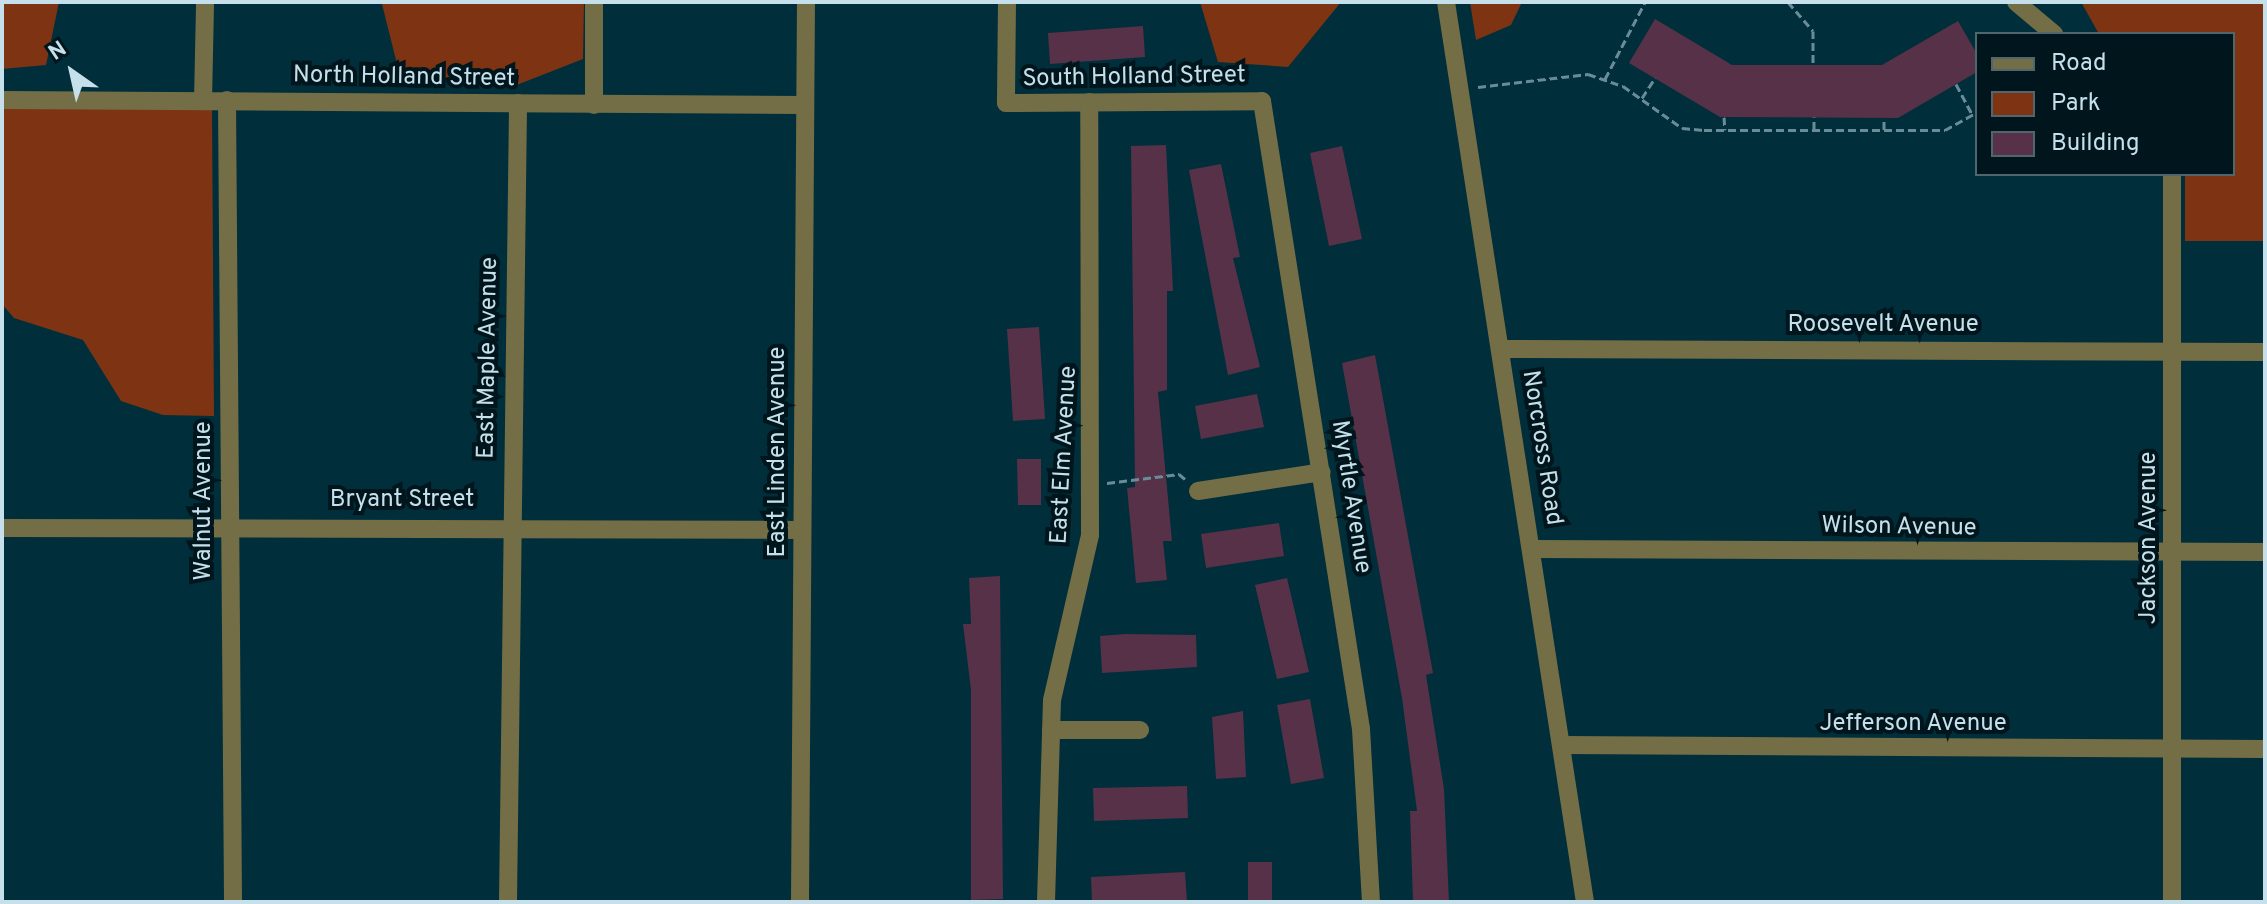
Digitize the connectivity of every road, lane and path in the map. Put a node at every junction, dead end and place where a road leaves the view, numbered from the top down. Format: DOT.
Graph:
graph roads {
  1 [pos="205,2"];
  2 [pos="594,2"];
  3 [pos="806,2"];
  4 [pos="1007,2"];
  5 [pos="1446,2"];
  6 [pos="1645,2"];
  7 [pos="1788,2"];
  8 [pos="2016,2"];
  9 [pos="2052,32"];
  10 [pos="1813,65"];
  11 [pos="1655,78"];
  12 [pos="1605,79"];
  13 [pos="1956,84"];
  14 [pos="1474,87"];
  15 [pos="1642,98"];
  16 [pos="2,100"];
  17 [pos="227,100"];
  18 [pos="203,101"];
  19 [pos="1262,101"];
  20 [pos="1089,102"];
  21 [pos="518,103"];
  22 [pos="594,105"];
  23 [pos="805,105"];
  24 [pos="1975,113"];
  25 [pos="1724,117"];
  26 [pos="1814,117"];
  27 [pos="1884,118"];
  28 [pos="1725,130"];
  29 [pos="1814,130"];
  30 [pos="1884,130"];
  31 [pos="2172,176"];
  32 [pos="1502,349"];
  33 [pos="2173,352"];
  34 [pos="2265,352"];
  35 [pos="1322,472"];
  36 [pos="1092,485"];
  37 [pos="1198,491"];
  38 [pos="230,524"];
  39 [pos="512,526"];
  40 [pos="2,528"];
  41 [pos="802,530"];
  42 [pos="1532,549"];
  43 [pos="2265,552"];
  44 [pos="2176,554"];
  45 [pos="1051,730"];
  46 [pos="1140,730"];
  47 [pos="1562,745"];
  48 [pos="2173,749"];
  49 [pos="2265,749"];
  50 [pos="233,902"];
  51 [pos="508,902"];
  52 [pos="800,902"];
  53 [pos="1046,902"];
  54 [pos="1371,902"];
  55 [pos="1585,902"];
  56 [pos="2172,902"];
  1 -- 18 [label="street"];
  2 -- 22 [label="street"];
  3 -- 23 [label="street, East Linden Avenue"];
  4 -- 20 [label="street, South Holland Street"];
  5 -- 32 [label="street, Norcross Road"];
  6 -- 12 [label="path"];
  7 -- 10 [label="path"];
  8 -- 9 [label="street"];
  11 -- 15 [label="path"];
  12 -- 14 [label="path"];
  12 -- 15 [label="path"];
  13 -- 24 [label="path"];
  15 -- 28 [label="path"];
  16 -- 18 [label="street, North Holland Street"];
  17 -- 18 [label="street, North Holland Street"];
  17 -- 21 [label="street, North Holland Street"];
  17 -- 38 [label="street, Walnut Avenue"];
  19 -- 20 [label="street, South Holland Street"];
  19 -- 35 [label="street, Myrtle Avenue"];
  20 -- 36 [label="street, East Elm Avenue"];
  21 -- 22 [label="street, North Holland Street"];
  21 -- 39 [label="street, East Maple Avenue"];
  22 -- 23 [label="street, North Holland Street"];
  23 -- 41 [label="street, East Linden Avenue"];
  24 -- 30 [label="path"];
  25 -- 28 [label="path"];
  26 -- 29 [label="path"];
  27 -- 30 [label="path"];
  28 -- 29 [label="path"];
  29 -- 30 [label="path"];
  31 -- 33 [label="street, Jackson Avenue"];
  32 -- 33 [label="street, Roosevelt Avenue"];
  32 -- 42 [label="street, Norcross Road"];
  33 -- 34 [label="street, Roosevelt Avenue"];
  33 -- 44 [label="street, Jackson Avenue"];
  35 -- 37 [label="street"];
  35 -- 54 [label="street, Myrtle Avenue"];
  36 -- 37 [label="path"];
  36 -- 45 [label="street, East Elm Avenue"];
  38 -- 39 [label="street, Bryant Street"];
  38 -- 40 [label="street, Bryant Street"];
  38 -- 50 [label="street, Walnut Avenue"];
  39 -- 41 [label="street, Bryant Street"];
  39 -- 51 [label="street, East Maple Avenue"];
  41 -- 52 [label="street, East Linden Avenue"];
  42 -- 44 [label="street, Wilson Avenue"];
  42 -- 47 [label="street, Norcross Road"];
  43 -- 44 [label="street, Wilson Avenue"];
  44 -- 48 [label="street, Jackson Avenue"];
  45 -- 46 [label="street"];
  45 -- 53 [label="street, East Elm Avenue"];
  47 -- 48 [label="street, Jefferson Avenue"];
  47 -- 55 [label="street, Norcross Road"];
  48 -- 49 [label="street, Jefferson Avenue"];
  48 -- 56 [label="street, Jackson Avenue"];
}
